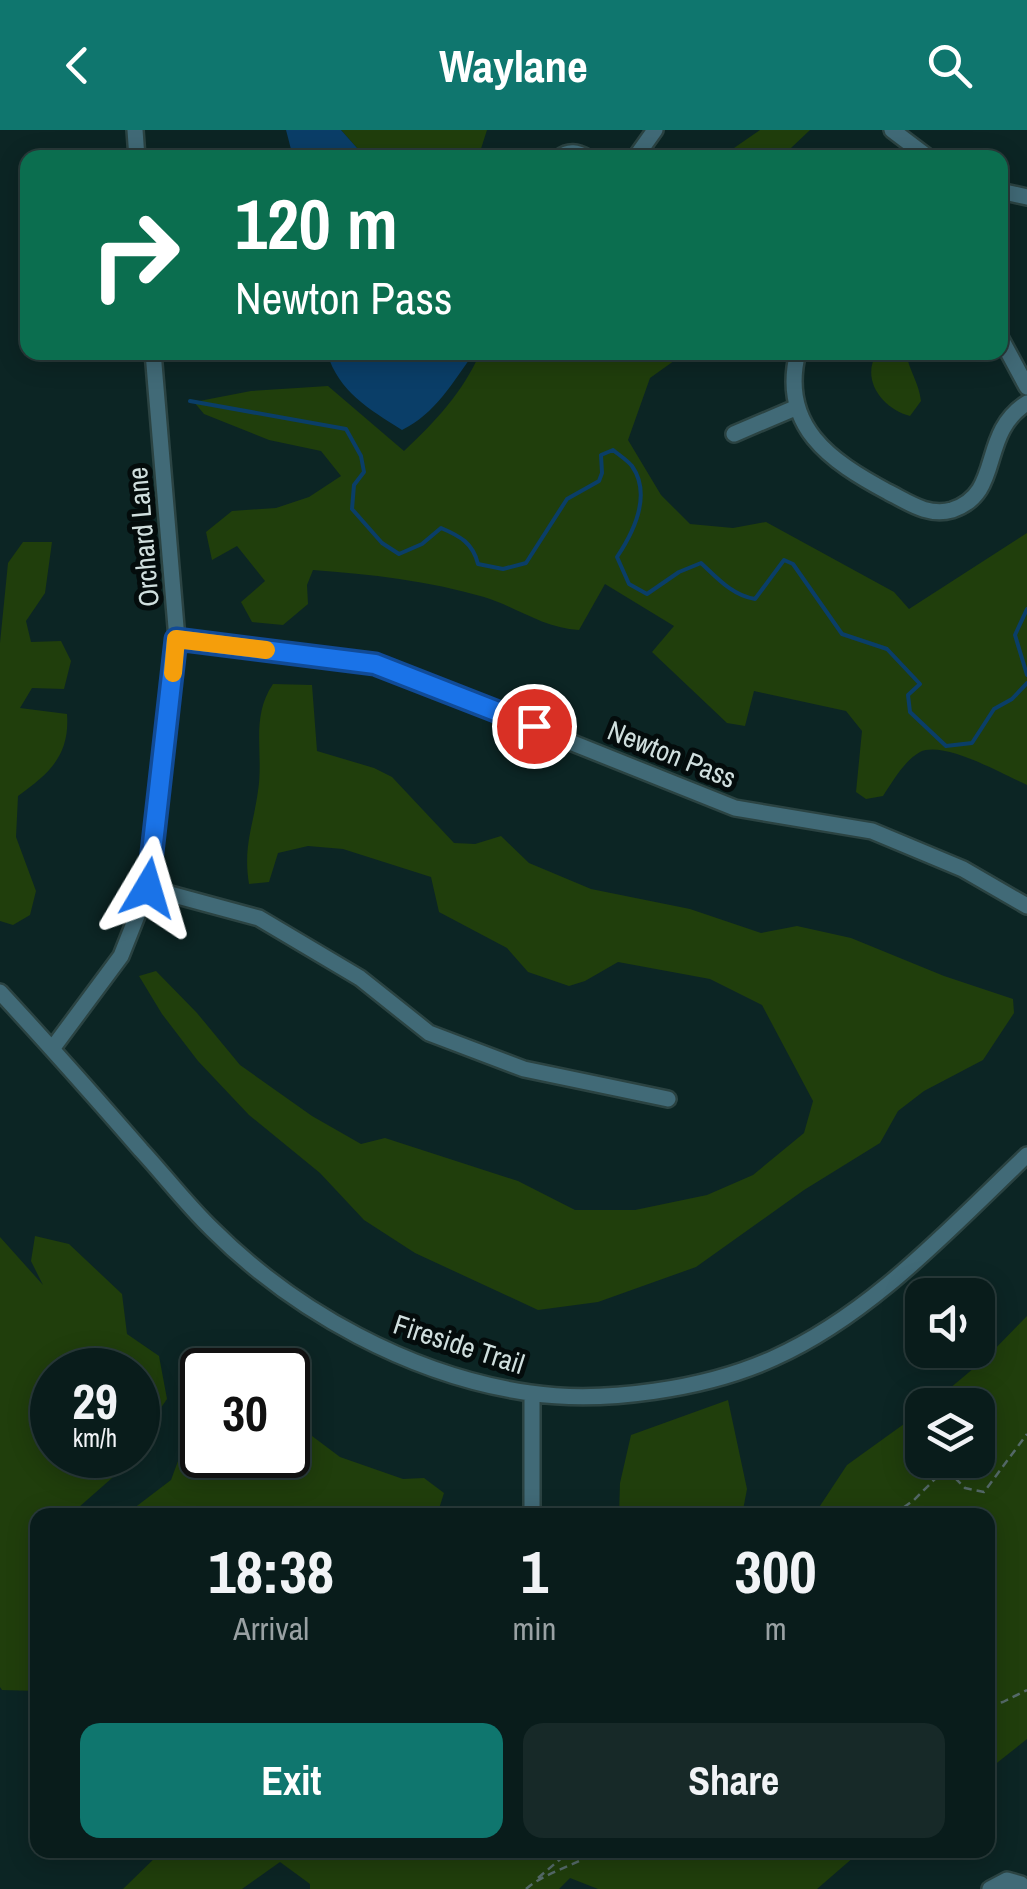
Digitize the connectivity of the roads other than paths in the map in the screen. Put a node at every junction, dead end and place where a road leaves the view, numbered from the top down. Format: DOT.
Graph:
graph roads {
  1 [pos="892,130"];
  2 [pos="909,150"];
  3 [pos="1008,352"];
  4 [pos="154,360"];
  5 [pos="796,360"];
  6 [pos="1027,387"];
  7 [pos="1027,402"];
  8 [pos="796,408"];
  9 [pos="734,434"];
  10 [pos="176,639"];
  11 [pos="148,888"];
  12 [pos="1027,906"];
  13 [pos="0,992"];
  14 [pos="52,1049"];
  15 [pos="668,1099"];
  16 [pos="1027,1156"];
  17 [pos="532,1394"];
  18 [pos="532,1508"];
  19 [pos="990,1889"];
  20 [pos="1026,1889"];
  1 -- 2 [label="street"];
  3 -- 6 [label="street"];
  4 -- 10 [label="street, Orchard Lane"];
  5 -- 8 [label="street"];
  7 -- 8 [label="street"];
  8 -- 9 [label="street"];
  10 -- 11 [label="street, Orchard Lane"];
  10 -- 12 [label="street, Newton Pass"];
  11 -- 14 [label="street, Orchard Lane"];
  11 -- 15 [label="street"];
  13 -- 14 [label="street, Fireside Trail"];
  14 -- 17 [label="street, Fireside Trail"];
  16 -- 17 [label="street, Fireside Trail"];
  17 -- 18 [label="street"];
  19 -- 20 [label="street"];
}
